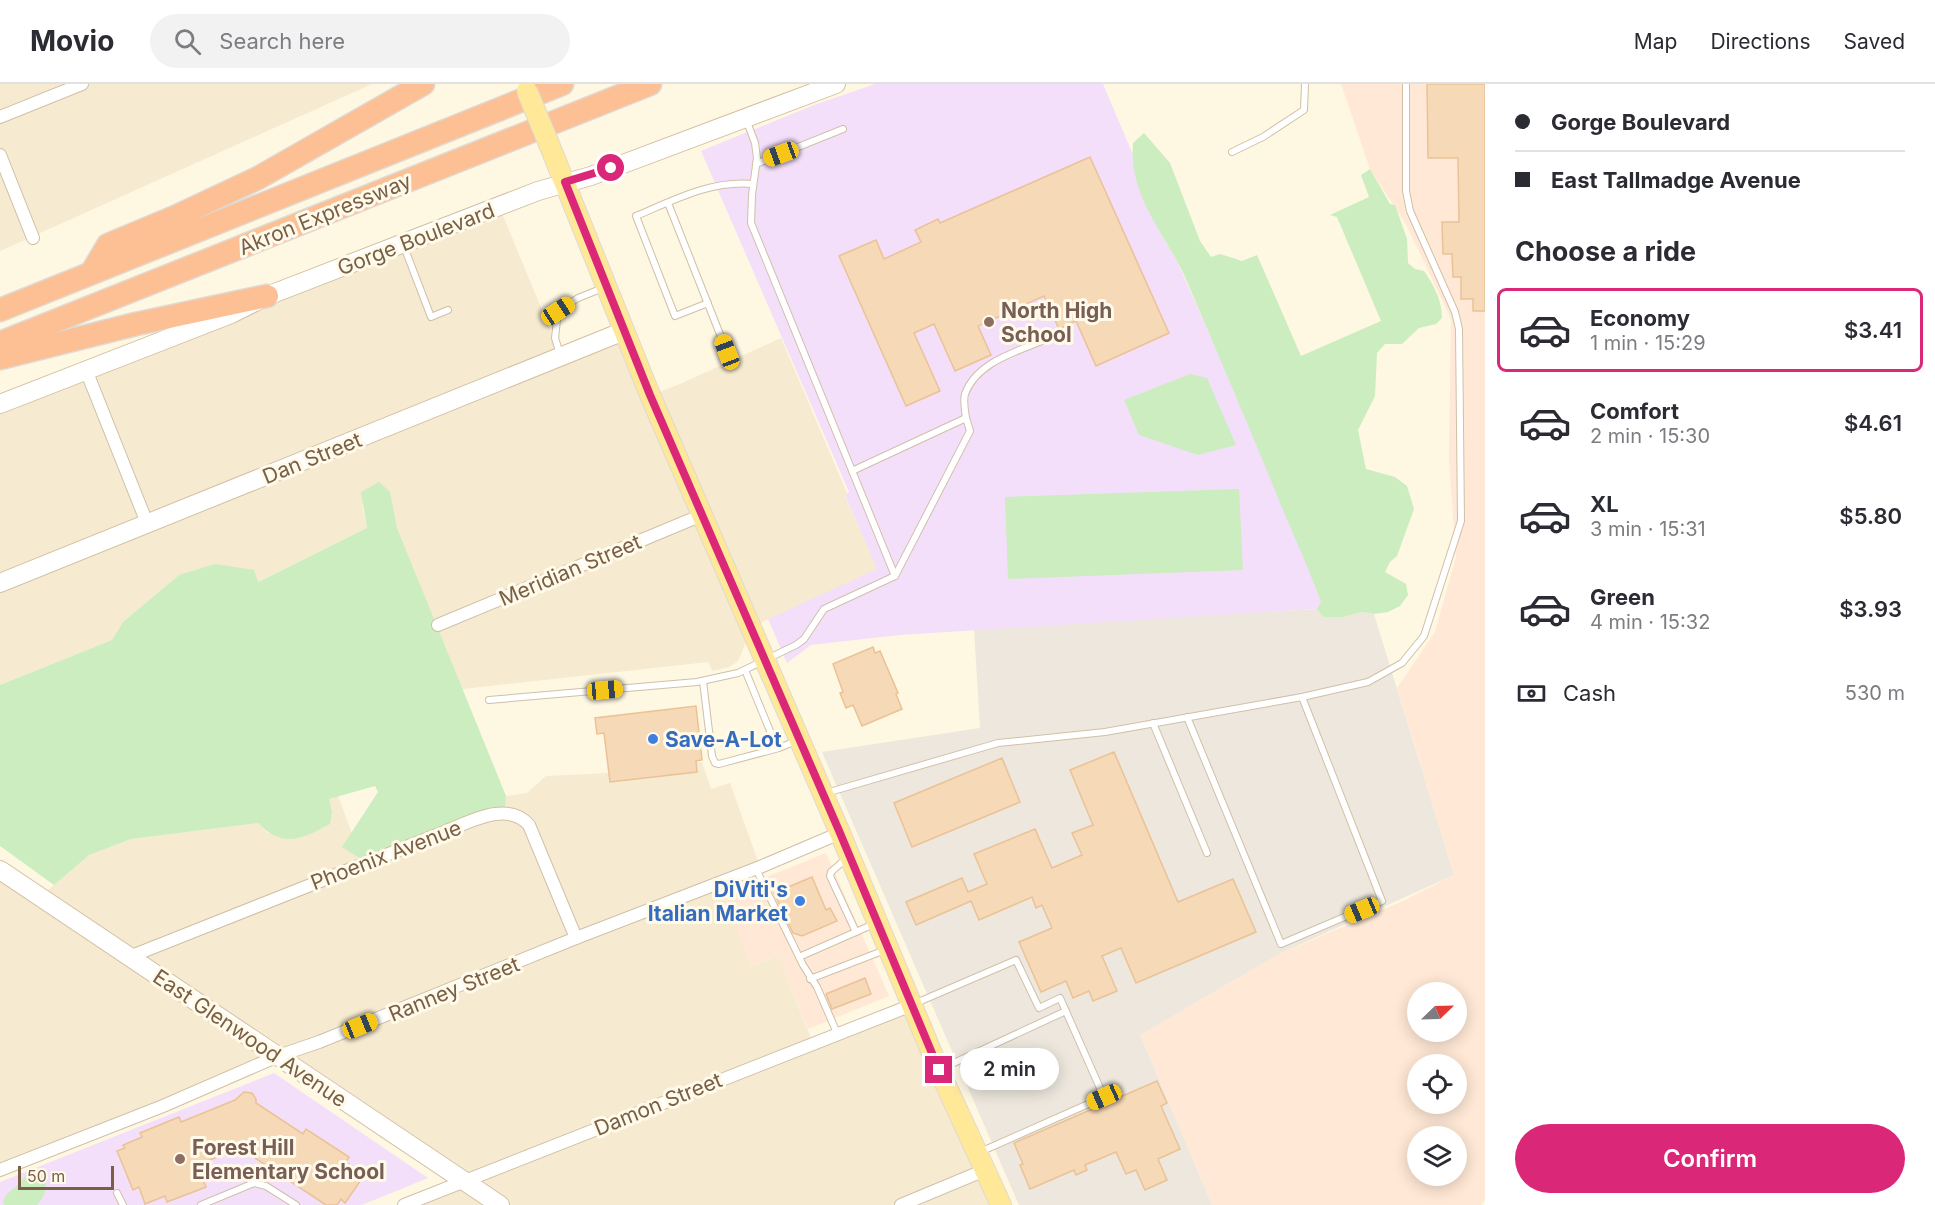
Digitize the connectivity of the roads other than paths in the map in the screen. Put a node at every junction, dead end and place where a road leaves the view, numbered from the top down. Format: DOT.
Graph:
graph roads {
  1 [pos="82,84"];
  2 [pos="423,84"];
  3 [pos="524,84"];
  4 [pos="562,84"];
  5 [pos="650,84"];
  6 [pos="836,84"];
  7 [pos="1305,84"];
  8 [pos="1406,84"];
  9 [pos="0,117"];
  10 [pos="746,119"];
  11 [pos="843,129"];
  12 [pos="1232,152"];
  13 [pos="0,155"];
  14 [pos="756,164"];
  15 [pos="565,182"];
  16 [pos="753,184"];
  17 [pos="668,203"];
  18 [pos="33,238"];
  19 [pos="403,243"];
  20 [pos="92,272"];
  21 [pos="607,287"];
  22 [pos="267,296"];
  23 [pos="708,303"];
  24 [pos="0,310"];
  25 [pos="448,310"];
  26 [pos="624,331"];
  27 [pos="1049,338"];
  28 [pos="0,343"];
  29 [pos="727,352"];
  30 [pos="561,356"];
  31 [pos="0,358"];
  32 [pos="86,370"];
  33 [pos="0,404"];
  34 [pos="966,418"];
  35 [pos="852,471"];
  36 [pos="702,515"];
  37 [pos="147,523"];
  38 [pos="895,576"];
  39 [pos="0,583"];
  40 [pos="438,625"];
  41 [pos="765,660"];
  42 [pos="745,670"];
  43 [pos="703,681"];
  44 [pos="1302,697"];
  45 [pos="489,700"];
  46 [pos="1187,717"];
  47 [pos="1153,723"];
  48 [pos="799,739"];
  49 [pos="777,748"];
  50 [pos="823,794"];
  51 [pos="840,833"];
  52 [pos="1207,853"];
  53 [pos="850,856"];
  54 [pos="756,869"];
  55 [pos="0,870"];
  56 [pos="878,922"];
  57 [pos="856,932"];
  58 [pos="576,938"];
  59 [pos="889,949"];
  60 [pos="129,957"];
  61 [pos="799,957"];
  62 [pos="810,979"];
  63 [pos="912,1005"];
  64 [pos="1066,1011"];
  65 [pos="837,1033"];
  66 [pos="278,1056"];
  67 [pos="939,1070"];
  68 [pos="982,1161"];
  69 [pos="0,1170"];
  70 [pos="464,1181"];
  71 [pos="117,1193"];
  72 [pos="123,1205"];
  73 [pos="201,1205"];
  74 [pos="296,1205"];
  75 [pos="404,1205"];
  76 [pos="500,1205"];
  77 [pos="901,1205"];
  78 [pos="1001,1205"];
  1 -- 9 [label="street"];
  2 -- 20 [label="highway"];
  3 -- 15 [label="main road, bridge"];
  4 -- 20 [label="highway, Akron Expressway"];
  5 -- 28 [label="highway, Akron Expressway"];
  6 -- 10 [label="street, Gorge Boulevard"];
  7 -- 12 [label="lane"];
  8 -- 44 [label="lane"];
  10 -- 14 [label="lane"];
  10 -- 15 [label="street, Gorge Boulevard"];
  11 -- 14 [label="lane"];
  13 -- 18 [label="street"];
  14 -- 16 [label="lane"];
  15 -- 19 [label="street, Gorge Boulevard"];
  15 -- 21 [label="main road"];
  16 -- 17 [label="lane"];
  16 -- 35 [label="lane"];
  17 -- 23 [label="lane"];
  17 -- 23 [label="lane"];
  19 -- 22 [label="street, Gorge Boulevard"];
  19 -- 25 [label="lane"];
  20 -- 24 [label="highway, Akron Expressway"];
  21 -- 26 [label="main road"];
  21 -- 30 [label="lane"];
  22 -- 31 [label="highway"];
  22 -- 32 [label="street, Gorge Boulevard"];
  23 -- 29 [label="lane"];
  26 -- 30 [label="street, Dan Street"];
  26 -- 36 [label="main road"];
  27 -- 34 [label="lane"];
  30 -- 37 [label="street, Dan Street"];
  32 -- 33 [label="street, Gorge Boulevard"];
  32 -- 37 [label="street"];
  34 -- 35 [label="lane"];
  34 -- 38 [label="lane"];
  35 -- 38 [label="lane"];
  36 -- 40 [label="street, Meridian Street"];
  36 -- 41 [label="main road"];
  37 -- 39 [label="street, Dan Street"];
  38 -- 41 [label="lane"];
  41 -- 42 [label="lane"];
  41 -- 48 [label="main road"];
  42 -- 43 [label="lane"];
  42 -- 49 [label="lane"];
  43 -- 45 [label="lane"];
  43 -- 49 [label="lane"];
  44 -- 46 [label="lane"];
  44 -- 46 [label="lane"];
  46 -- 47 [label="lane"];
  47 -- 50 [label="lane"];
  47 -- 52 [label="lane"];
  48 -- 49 [label="lane"];
  48 -- 50 [label="main road"];
  50 -- 51 [label="main road"];
  51 -- 53 [label="main road"];
  51 -- 54 [label="street, Ranney Street"];
  53 -- 56 [label="main road"];
  53 -- 57 [label="lane"];
  54 -- 58 [label="street, Ranney Street"];
  54 -- 61 [label="lane"];
  55 -- 60 [label="street, East Glenwood Avenue"];
  56 -- 57 [label="lane"];
  56 -- 59 [label="main road"];
  57 -- 61 [label="lane"];
  58 -- 60 [label="street, Phoenix Avenue"];
  58 -- 66 [label="street, Ranney Street"];
  59 -- 62 [label="lane"];
  59 -- 63 [label="main road"];
  60 -- 66 [label="street, East Glenwood Avenue"];
  61 -- 62 [label="lane"];
  62 -- 65 [label="lane"];
  63 -- 64 [label="lane"];
  63 -- 65 [label="street, Damon Street"];
  63 -- 67 [label="main road"];
  64 -- 67 [label="lane"];
  64 -- 68 [label="lane"];
  65 -- 70 [label="street, Damon Street"];
  66 -- 69 [label="street, Ranney Street"];
  66 -- 70 [label="street, East Glenwood Avenue"];
  67 -- 68 [label="main road"];
  68 -- 77 [label="street"];
  68 -- 78 [label="main road"];
  70 -- 75 [label="street, Damon Street"];
  70 -- 76 [label="street, East Glenwood Avenue"];
  71 -- 72 [label="lane"];
  73 -- 74 [label="lane"];
}
